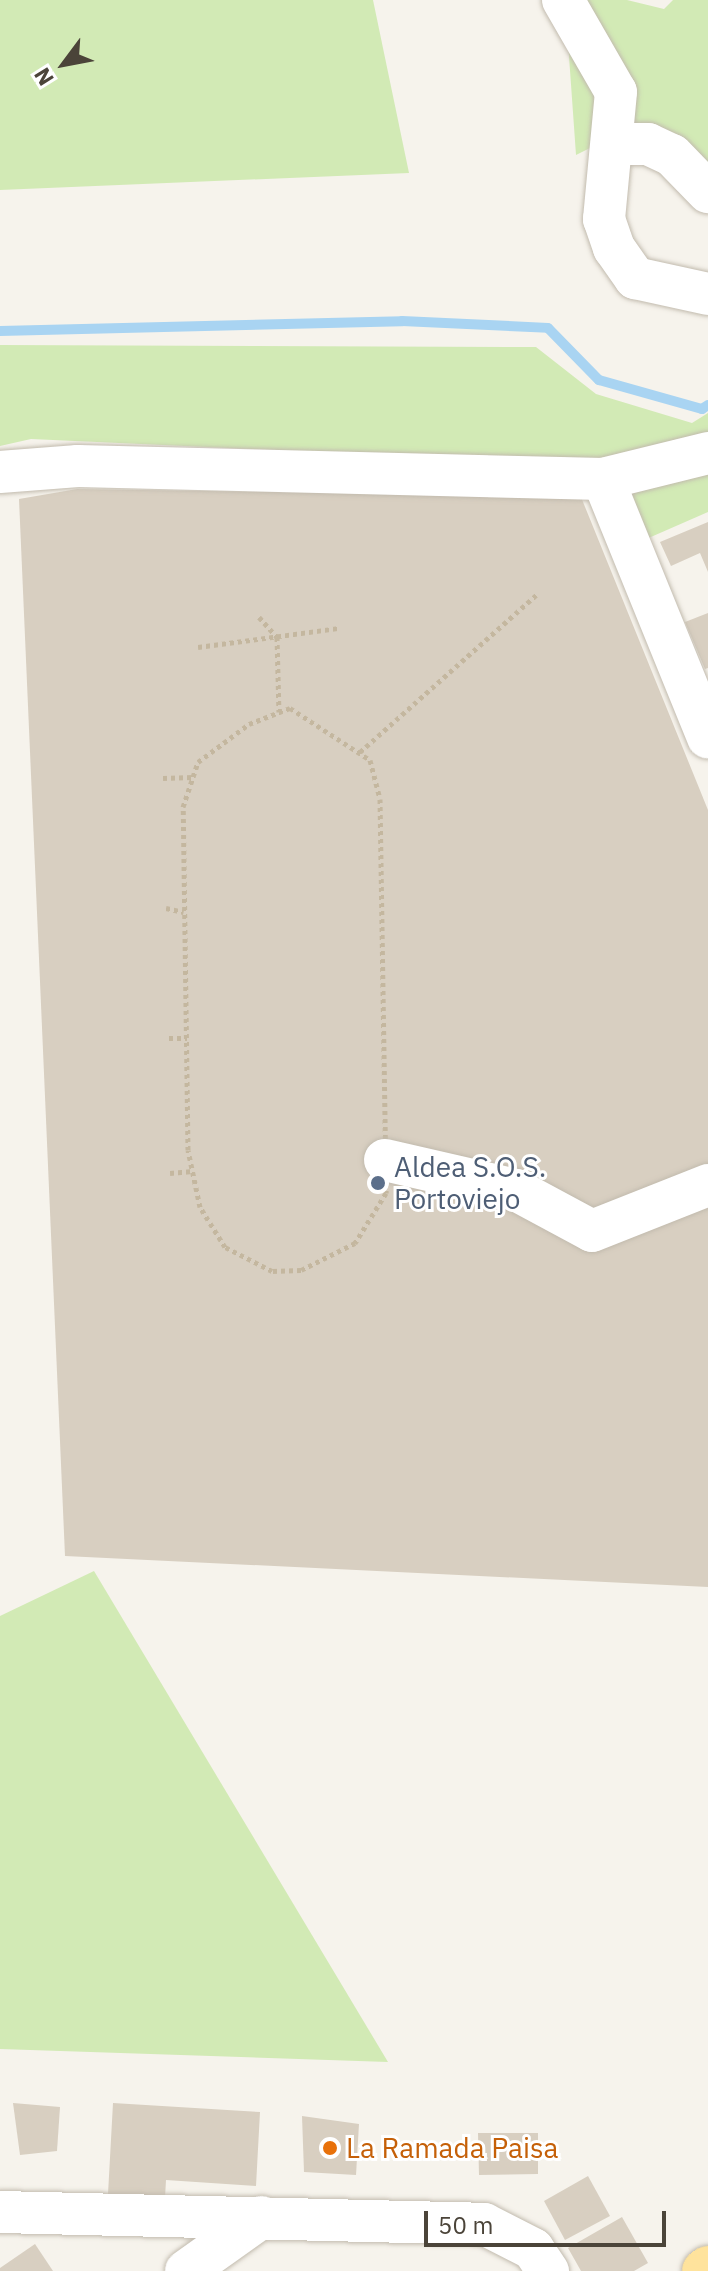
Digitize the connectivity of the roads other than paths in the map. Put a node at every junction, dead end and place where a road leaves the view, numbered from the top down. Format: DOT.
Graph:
graph roads {
  1 [pos="563,0"];
  2 [pos="615,144"];
  3 [pos="708,192"];
  4 [pos="708,294"];
  5 [pos="708,453"];
  6 [pos="0,472"];
  7 [pos="603,479"];
  8 [pos="708,737"];
  9 [pos="385,1160"];
  10 [pos="708,1185"];
  11 [pos="0,2212"];
  12 [pos="262,2217"];
  13 [pos="186,2271"];
  14 [pos="548,2271"];
  1 -- 2 [label="street"];
  2 -- 3 [label="street"];
  2 -- 4 [label="street"];
  5 -- 7 [label="street"];
  6 -- 7 [label="street"];
  7 -- 8 [label="street"];
  9 -- 10 [label="street"];
  11 -- 12 [label="street"];
  12 -- 13 [label="street"];
  12 -- 14 [label="street"];
}
